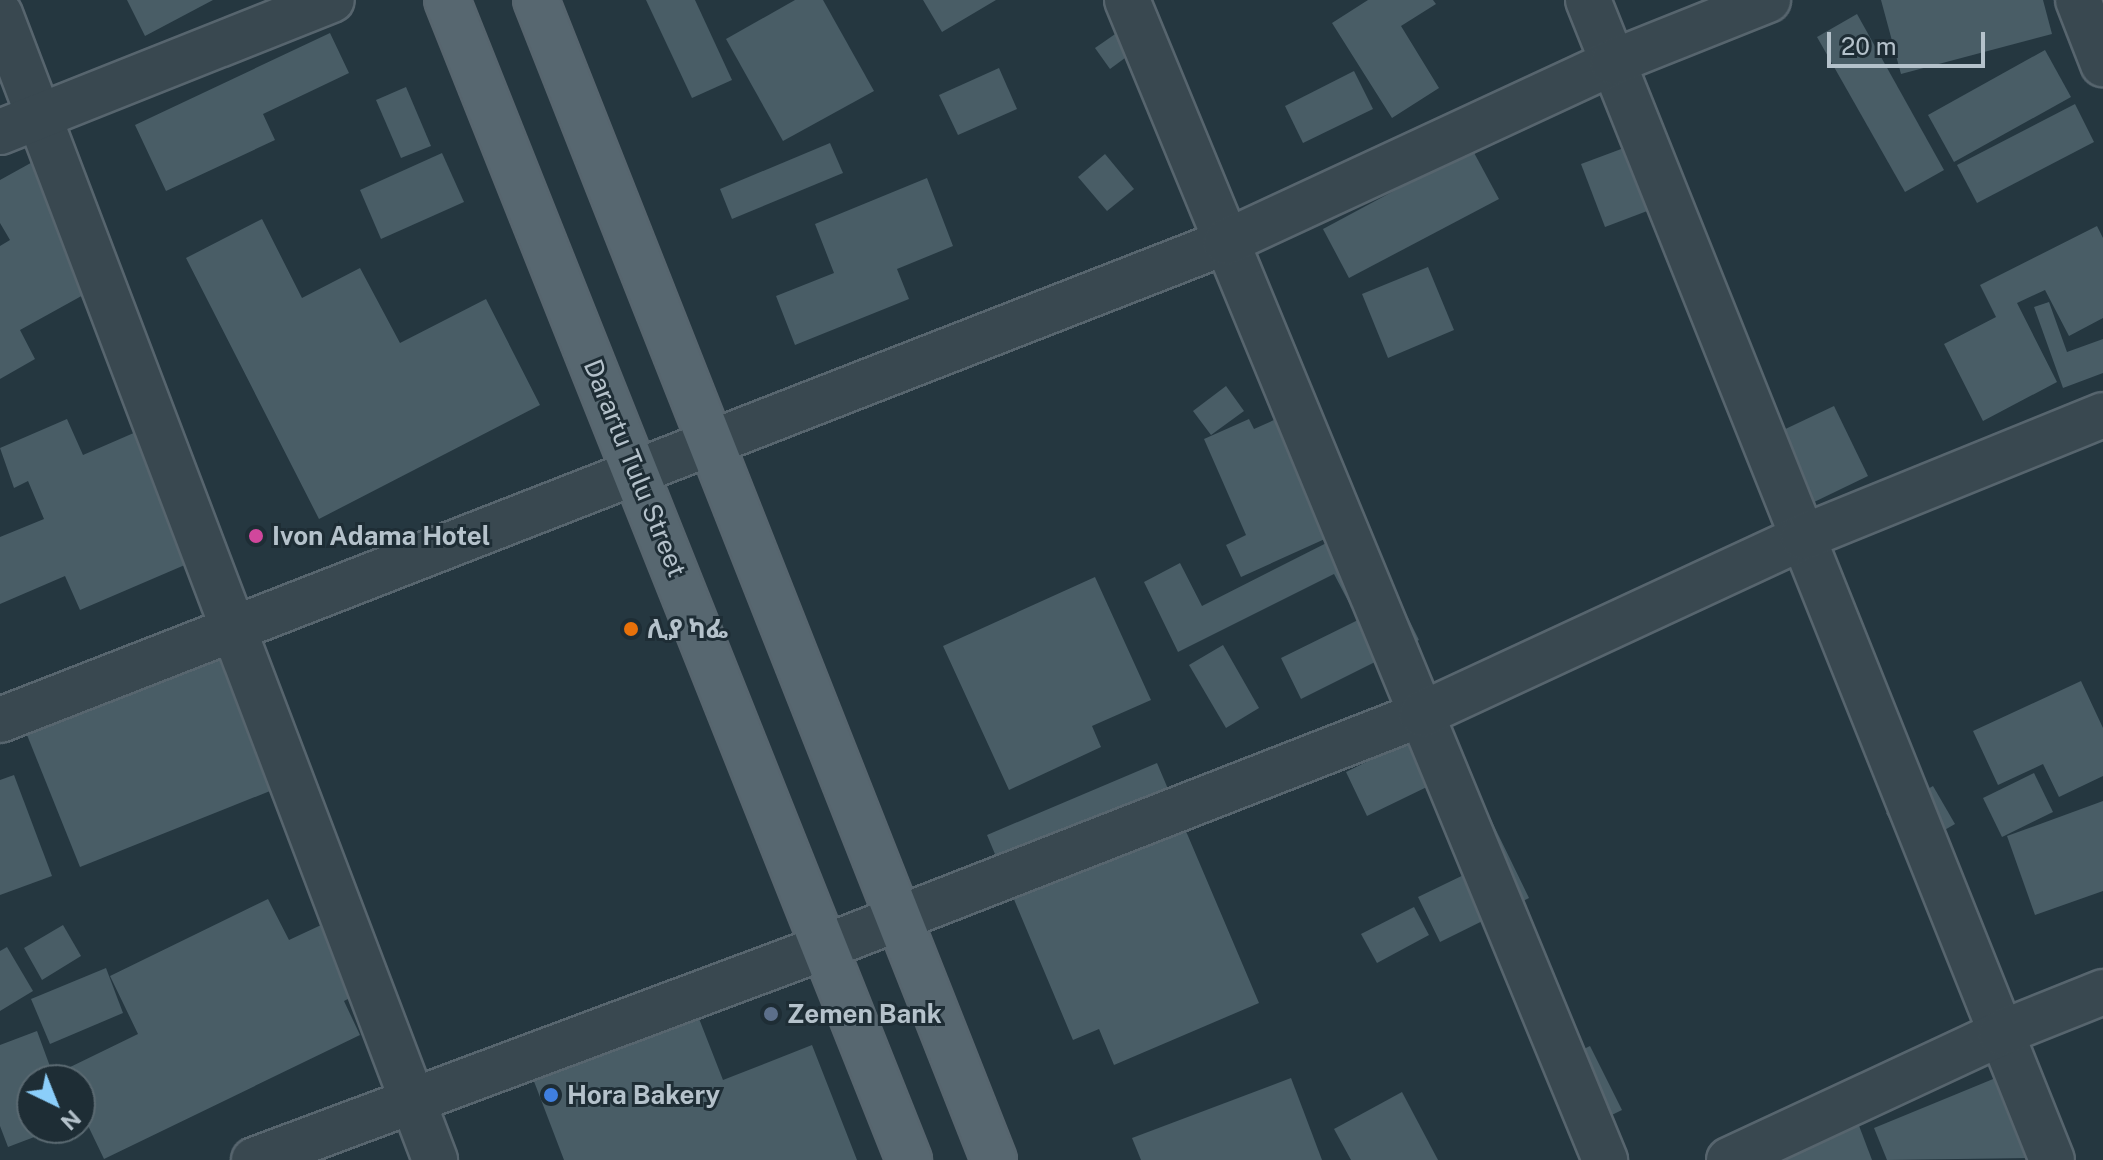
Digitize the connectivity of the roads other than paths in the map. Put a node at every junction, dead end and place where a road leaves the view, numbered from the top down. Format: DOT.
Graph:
graph roads {
  1 [pos="332,0"];
  2 [pos="447,0"];
  3 [pos="536,0"];
  4 [pos="1127,0"];
  5 [pos="1588,0"];
  6 [pos="1768,0"];
  7 [pos="2078,0"];
  8 [pos="0,14"];
  9 [pos="1613,62"];
  10 [pos="2103,64"];
  11 [pos="20,124"];
  12 [pos="1226,242"];
  13 [pos="2103,415"];
  14 [pos="711,447"];
  15 [pos="639,475"];
  16 [pos="1803,537"];
  17 [pos="233,630"];
  18 [pos="1422,714"];
  19 [pos="0,720"];
  20 [pos="898,918"];
  21 [pos="825,947"];
  22 [pos="2103,992"];
  23 [pos="2001,1033"];
  24 [pos="412,1101"];
  25 [pos="254,1160"];
  26 [pos="435,1160"];
  27 [pos="909,1160"];
  28 [pos="994,1160"];
  29 [pos="1605,1160"];
  30 [pos="1729,1160"];
  31 [pos="2052,1160"];
  1 -- 11 [label="street"];
  2 -- 15 [label="main road, Darartu Tulu Street"];
  3 -- 14 [label="main road"];
  4 -- 12 [label="street"];
  5 -- 9 [label="street"];
  6 -- 9 [label="street"];
  7 -- 10 [label="street"];
  8 -- 11 [label="street"];
  9 -- 12 [label="street"];
  9 -- 16 [label="street"];
  11 -- 17 [label="street"];
  12 -- 14 [label="street"];
  12 -- 18 [label="street"];
  13 -- 16 [label="street"];
  14 -- 15 [label="street"];
  14 -- 20 [label="main road"];
  15 -- 17 [label="street"];
  15 -- 21 [label="main road, Darartu Tulu Street"];
  16 -- 18 [label="street"];
  16 -- 23 [label="street"];
  17 -- 19 [label="street"];
  17 -- 24 [label="street"];
  18 -- 20 [label="street"];
  18 -- 29 [label="street"];
  20 -- 21 [label="street"];
  20 -- 28 [label="main road"];
  21 -- 24 [label="street"];
  21 -- 27 [label="main road, Darartu Tulu Street"];
  22 -- 23 [label="street"];
  23 -- 30 [label="street"];
  23 -- 31 [label="street"];
  24 -- 25 [label="street"];
  24 -- 26 [label="street"];
}
